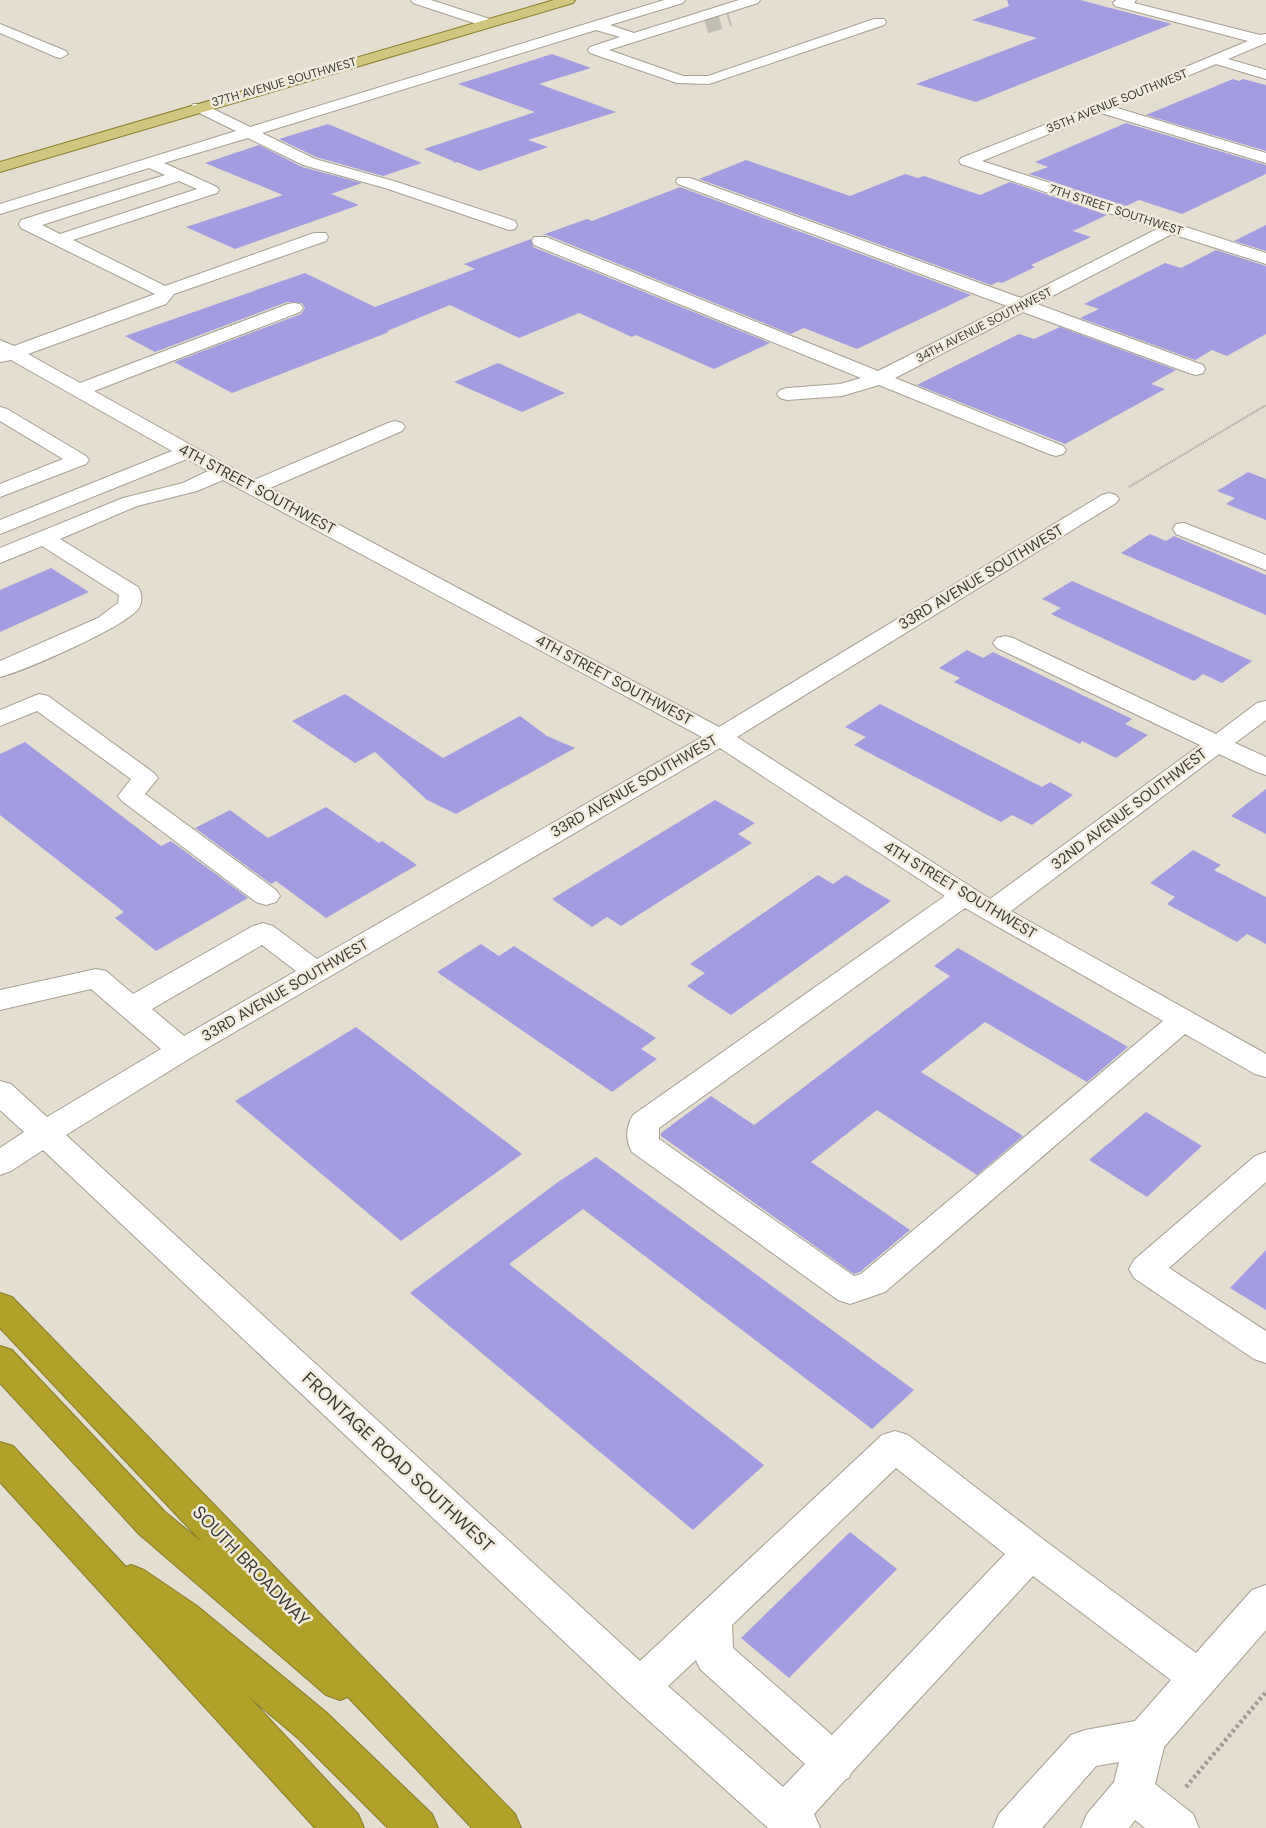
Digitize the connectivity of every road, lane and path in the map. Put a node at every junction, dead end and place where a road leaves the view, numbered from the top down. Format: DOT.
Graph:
graph roads {
  1 [pos="418,0"];
  2 [pos="568,0"];
  3 [pos="678,0"];
  4 [pos="754,0"];
  5 [pos="1129,0"];
  6 [pos="879,22"];
  7 [pos="488,23"];
  8 [pos="596,25"];
  9 [pos="706,26"];
  10 [pos="667,27"];
  11 [pos="0,28"];
  12 [pos="634,38"];
  13 [pos="1264,39"];
  14 [pos="61,54"];
  15 [pos="1216,60"];
  16 [pos="1266,74"];
  17 [pos="198,107"];
  18 [pos="1100,108"];
  19 [pos="251,132"];
  20 [pos="1266,158"];
  21 [pos="967,161"];
  22 [pos="150,163"];
  23 [pos="0,167"];
  24 [pos="180,176"];
  25 [pos="684,181"];
  26 [pos="0,209"];
  27 [pos="510,225"];
  28 [pos="1172,228"];
  29 [pos="320,237"];
  30 [pos="58,240"];
  31 [pos="540,241"];
  32 [pos="1266,259"];
  33 [pos="164,292"];
  34 [pos="1021,306"];
  35 [pos="294,308"];
  36 [pos="4,352"];
  37 [pos="1196,369"];
  38 [pos="878,379"];
  39 [pos="78,390"];
  40 [pos="787,394"];
  41 [pos="1266,405"];
  42 [pos="0,413"];
  43 [pos="395,427"];
  44 [pos="1056,450"];
  45 [pos="187,452"];
  46 [pos="79,460"];
  47 [pos="223,472"];
  48 [pos="115,481"];
  49 [pos="253,488"];
  50 [pos="0,491"];
  51 [pos="1109,499"];
  52 [pos="0,528"];
  53 [pos="1184,530"];
  54 [pos="44,538"];
  55 [pos="0,556"];
  56 [pos="1266,563"];
  57 [pos="1005,643"];
  58 [pos="0,670"];
  59 [pos="1266,708"];
  60 [pos="0,719"];
  61 [pos="720,737"];
  62 [pos="1217,744"];
  63 [pos="1266,767"];
  64 [pos="964,896"];
  65 [pos="992,911"];
  66 [pos="263,932"];
  67 [pos="316,972"];
  68 [pos="0,1000"];
  69 [pos="132,1008"];
  70 [pos="1183,1020"];
  71 [pos="182,1050"];
  72 [pos="1266,1067"];
  73 [pos="0,1092"];
  74 [pos="45,1133"];
  75 [pos="0,1163"];
  76 [pos="1266,1164"];
  77 [pos="0,1306"];
  78 [pos="1266,1349"];
  79 [pos="0,1360"];
  80 [pos="0,1457"];
  81 [pos="1031,1552"];
  82 [pos="90,1555"];
  83 [pos="1266,1602"];
  84 [pos="712,1618"];
  85 [pos="1199,1678"];
  86 [pos="640,1687"];
  87 [pos="1266,1692"];
  88 [pos="1146,1738"];
  89 [pos="835,1764"];
  90 [pos="456,1780"];
  91 [pos="1157,1812"];
  92 [pos="793,1821"];
  93 [pos="343,1828"];
  94 [pos="417,1828"];
  95 [pos="500,1828"];
  96 [pos="1014,1828"];
  97 [pos="1102,1828"];
  1 -- 7 [label="street"];
  2 -- 7 [label="main road, 37TH AVENUE SOUTHWEST"];
  3 -- 8 [label="street"];
  4 -- 10 [label="street"];
  5 -- 13 [label="street"];
  6 -- 12 [label="street"];
  7 -- 17 [label="main road, 37TH AVENUE SOUTHWEST"];
  8 -- 12 [label="street"];
  8 -- 19 [label="street"];
  9 -- 10 [label="street"];
  10 -- 12 [label="street"];
  11 -- 14 [label="street"];
  13 -- 15 [label="street, 35TH AVENUE SOUTHWEST"];
  15 -- 16 [label="street"];
  15 -- 18 [label="street, 35TH AVENUE SOUTHWEST"];
  17 -- 19 [label="street"];
  17 -- 23 [label="main road, 37TH AVENUE SOUTHWEST"];
  18 -- 20 [label="street"];
  18 -- 21 [label="street, 35TH AVENUE SOUTHWEST"];
  19 -- 22 [label="street"];
  19 -- 27 [label="street"];
  21 -- 28 [label="street, 7TH STREET SOUTHWEST"];
  22 -- 24 [label="street"];
  22 -- 26 [label="street"];
  24 -- 30 [label="street"];
  24 -- 30 [label="street"];
  25 -- 34 [label="street"];
  28 -- 32 [label="street, 7TH STREET SOUTHWEST"];
  28 -- 34 [label="street, 34TH AVENUE SOUTHWEST"];
  29 -- 33 [label="street"];
  30 -- 33 [label="street"];
  31 -- 38 [label="street"];
  33 -- 36 [label="street"];
  34 -- 37 [label="street"];
  34 -- 38 [label="street, 34TH AVENUE SOUTHWEST"];
  35 -- 39 [label="street"];
  36 -- 39 [label="street, 4TH STREET SOUTHWEST"];
  38 -- 40 [label="street, 34TH AVENUE SOUTHWEST"];
  38 -- 44 [label="street"];
  39 -- 45 [label="street, 4TH STREET SOUTHWEST"];
  41 -- 51 [label="path"];
  42 -- 46 [label="street"];
  43 -- 49 [label="street"];
  45 -- 47 [label="street, 4TH STREET SOUTHWEST"];
  45 -- 48 [label="street"];
  46 -- 48 [label="street"];
  46 -- 50 [label="street"];
  47 -- 49 [label="street, 4TH STREET SOUTHWEST"];
  47 -- 54 [label="street"];
  48 -- 52 [label="street"];
  49 -- 61 [label="street, 4TH STREET SOUTHWEST"];
  51 -- 61 [label="street, 33RD AVENUE SOUTHWEST"];
  53 -- 56 [label="street"];
  54 -- 55 [label="street"];
  54 -- 58 [label="street"];
  57 -- 62 [label="street"];
  59 -- 62 [label="street, 32ND AVENUE SOUTHWEST"];
  60 -- 66 [label="street"];
  61 -- 64 [label="street, 4TH STREET SOUTHWEST"];
  61 -- 67 [label="street, 33RD AVENUE SOUTHWEST"];
  62 -- 63 [label="street"];
  62 -- 65 [label="street, 32ND AVENUE SOUTHWEST"];
  64 -- 65 [label="street, 4TH STREET SOUTHWEST"];
  64 -- 70 [label="street"];
  65 -- 70 [label="street, 4TH STREET SOUTHWEST"];
  66 -- 67 [label="street"];
  66 -- 69 [label="street"];
  67 -- 71 [label="street, 33RD AVENUE SOUTHWEST"];
  68 -- 69 [label="street"];
  69 -- 71 [label="street"];
  70 -- 72 [label="street, 4TH STREET SOUTHWEST"];
  71 -- 74 [label="street, 33RD AVENUE SOUTHWEST"];
  73 -- 74 [label="street, FRONTAGE ROAD SOUTHWEST"];
  74 -- 75 [label="street, 33RD AVENUE SOUTHWEST"];
  74 -- 86 [label="street, FRONTAGE ROAD SOUTHWEST"];
  76 -- 78 [label="street"];
  77 -- 90 [label="highway, SOUTH BROADWAY"];
  79 -- 90 [label="highway"];
  80 -- 82 [label="highway"];
  81 -- 84 [label="street"];
  81 -- 85 [label="street"];
  81 -- 89 [label="street"];
  82 -- 93 [label="highway"];
  82 -- 94 [label="highway"];
  83 -- 85 [label="street"];
  84 -- 86 [label="street"];
  84 -- 89 [label="street"];
  85 -- 88 [label="street"];
  86 -- 92 [label="street, FRONTAGE ROAD SOUTHWEST"];
  87 -- 91 [label="path"];
  88 -- 91 [label="street"];
  88 -- 96 [label="street"];
  89 -- 92 [label="street"];
  90 -- 95 [label="highway, SOUTH BROADWAY"];
  91 -- 97 [label="street"];
}
